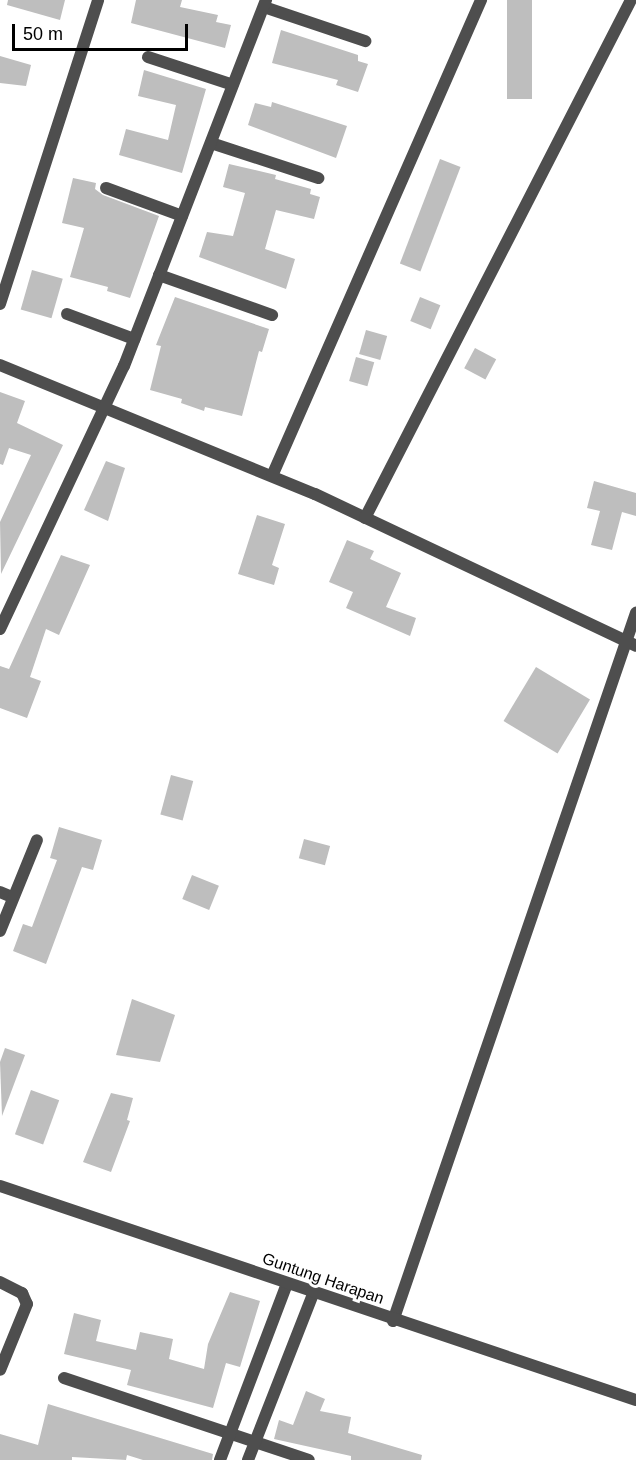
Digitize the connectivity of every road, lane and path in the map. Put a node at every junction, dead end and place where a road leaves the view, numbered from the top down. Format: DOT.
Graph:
graph roads {
  1 [pos="98,0"];
  2 [pos="481,0"];
  3 [pos="631,0"];
  4 [pos="265,3"];
  5 [pos="365,40"];
  6 [pos="148,57"];
  7 [pos="233,85"];
  8 [pos="211,143"];
  9 [pos="318,178"];
  10 [pos="106,188"];
  11 [pos="182,216"];
  12 [pos="159,275"];
  13 [pos="0,304"];
  14 [pos="67,314"];
  15 [pos="272,315"];
  16 [pos="134,339"];
  17 [pos="0,365"];
  18 [pos="103,406"];
  19 [pos="272,476"];
  20 [pos="365,518"];
  21 [pos="636,614"];
  22 [pos="0,629"];
  23 [pos="624,641"];
  24 [pos="636,646"];
  25 [pos="37,840"];
  26 [pos="0,892"];
  27 [pos="12,897"];
  28 [pos="0,931"];
  29 [pos="0,1186"];
  30 [pos="0,1282"];
  31 [pos="287,1284"];
  32 [pos="314,1292"];
  33 [pos="393,1321"];
  34 [pos="0,1370"];
  35 [pos="64,1378"];
  36 [pos="636,1400"];
  37 [pos="230,1432"];
  38 [pos="256,1441"];
  39 [pos="220,1460"];
  40 [pos="248,1460"];
  41 [pos="309,1460"];
  1 -- 13 [label="street"];
  2 -- 19 [label="street"];
  3 -- 20 [label="street"];
  4 -- 5 [label="street"];
  4 -- 7 [label="street"];
  6 -- 7 [label="street"];
  7 -- 8 [label="street"];
  8 -- 9 [label="street"];
  8 -- 11 [label="street"];
  10 -- 11 [label="street"];
  11 -- 12 [label="street"];
  12 -- 15 [label="street"];
  12 -- 16 [label="street"];
  14 -- 16 [label="street"];
  16 -- 18 [label="street"];
  17 -- 18 [label="street"];
  18 -- 19 [label="street"];
  18 -- 22 [label="street"];
  19 -- 20 [label="street"];
  20 -- 23 [label="street"];
  21 -- 23 [label="street"];
  23 -- 24 [label="street"];
  23 -- 33 [label="street"];
  25 -- 27 [label="street"];
  26 -- 27 [label="street"];
  27 -- 28 [label="street"];
  29 -- 31 [label="street, Guntung Harapan"];
  30 -- 34 [label="street"];
  31 -- 32 [label="street, Guntung Harapan"];
  31 -- 37 [label="street"];
  32 -- 33 [label="street, Guntung Harapan"];
  32 -- 38 [label="street"];
  33 -- 36 [label="street, Guntung Harapan"];
  35 -- 37 [label="street"];
  37 -- 38 [label="street"];
  37 -- 39 [label="street"];
  38 -- 40 [label="street"];
  38 -- 41 [label="street"];
}
